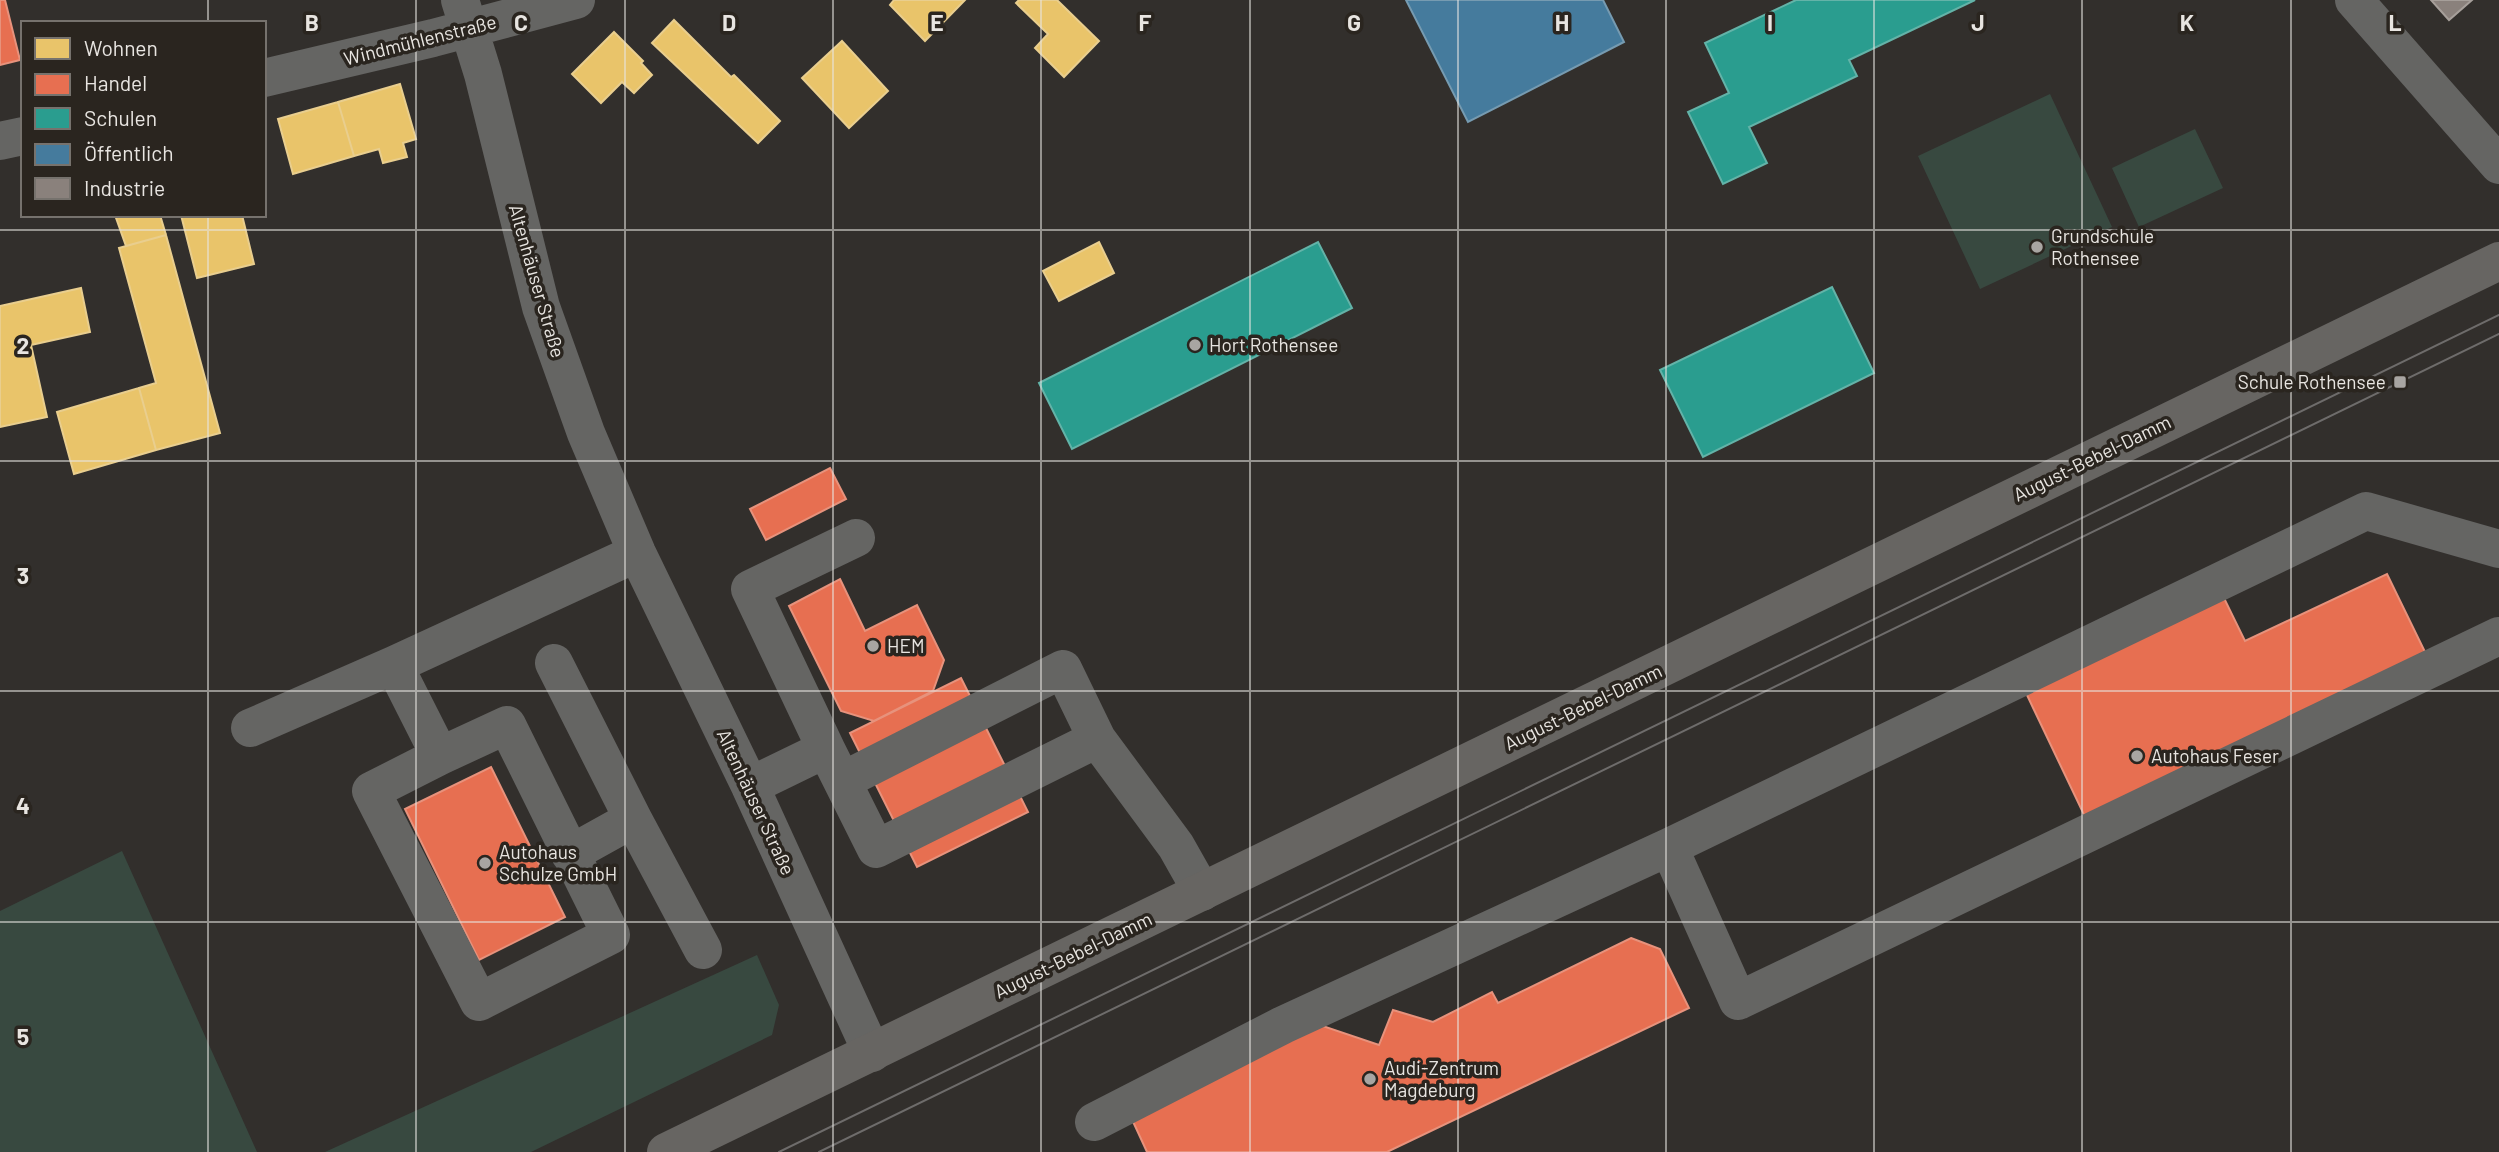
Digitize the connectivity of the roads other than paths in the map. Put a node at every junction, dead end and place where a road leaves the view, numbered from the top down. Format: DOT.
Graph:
graph roads {
  1 [pos="576,0"];
  2 [pos="2354,0"];
  3 [pos="464,14"];
  4 [pos="266,77"];
  5 [pos="21,136"];
  6 [pos="0,141"];
  7 [pos="2499,165"];
  8 [pos="2499,261"];
  9 [pos="856,538"];
  10 [pos="2499,549"];
  11 [pos="637,553"];
  12 [pos="2499,636"];
  13 [pos="554,663"];
  14 [pos="394,665"];
  15 [pos="250,728"];
  16 [pos="1097,739"];
  17 [pos="440,756"];
  18 [pos="834,765"];
  19 [pos="750,786"];
  20 [pos="633,819"];
  21 [pos="1669,847"];
  22 [pos="570,853"];
  23 [pos="1202,892"];
  24 [pos="703,950"];
  25 [pos="872,1053"];
  26 [pos="1094,1122"];
  27 [pos="666,1152"];
  1 -- 3 [label="street, Windmühlenstraße"];
  2 -- 7 [label="street"];
  3 -- 4 [label="street, Windmühlenstraße"];
  3 -- 11 [label="street, Altenhäuser Straße"];
  5 -- 6 [label="street"];
  8 -- 23 [label="main road, August-Bebel-Damm"];
  9 -- 18 [label="street"];
  10 -- 21 [label="street"];
  11 -- 14 [label="street"];
  11 -- 19 [label="street, Altenhäuser Straße"];
  12 -- 21 [label="street"];
  13 -- 20 [label="street"];
  14 -- 15 [label="street"];
  14 -- 17 [label="street"];
  16 -- 18 [label="street"];
  16 -- 18 [label="street"];
  16 -- 23 [label="street"];
  17 -- 22 [label="street"];
  17 -- 22 [label="street"];
  18 -- 19 [label="street"];
  19 -- 25 [label="street, Altenhäuser Straße"];
  20 -- 22 [label="street"];
  20 -- 24 [label="street"];
  21 -- 26 [label="street"];
  23 -- 25 [label="main road, August-Bebel-Damm"];
  25 -- 27 [label="main road, August-Bebel-Damm"];
}
